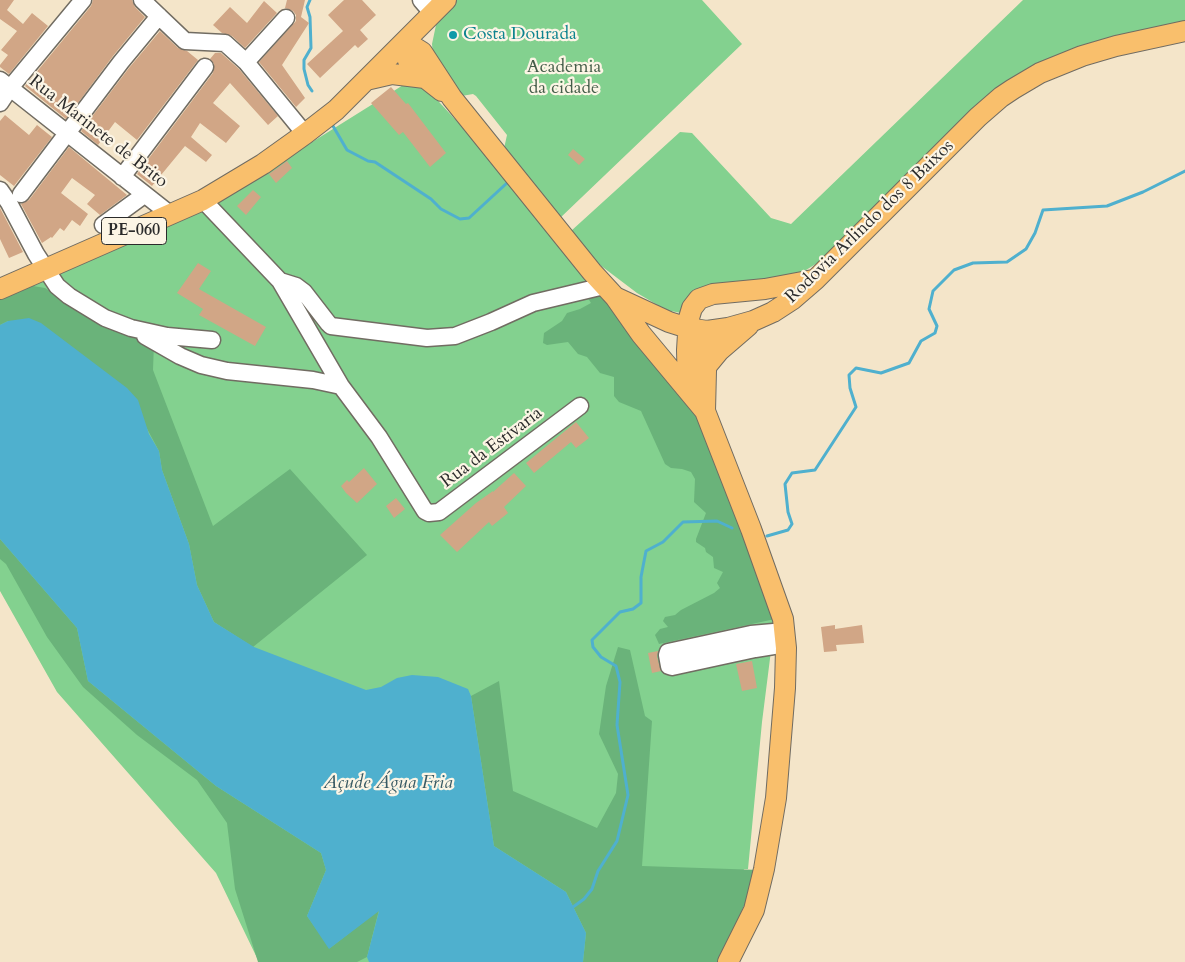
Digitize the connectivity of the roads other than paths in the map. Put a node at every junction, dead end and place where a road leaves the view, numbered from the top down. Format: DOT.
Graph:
graph roads {
  1 [pos="83,0"];
  2 [pos="142,0"];
  3 [pos="433,5"];
  4 [pos="159,16"];
  5 [pos="286,18"];
  6 [pos="1185,31"];
  7 [pos="402,45"];
  8 [pos="246,62"];
  9 [pos="205,67"];
  10 [pos="428,72"];
  11 [pos="366,80"];
  12 [pos="5,84"];
  13 [pos="0,103"];
  14 [pos="66,133"];
  15 [pos="305,134"];
  16 [pos="122,177"];
  17 [pos="0,190"];
  18 [pos="21,194"];
  19 [pos="144,195"];
  20 [pos="203,200"];
  21 [pos="171,215"];
  22 [pos="103,225"];
  23 [pos="47,269"];
  24 [pos="814,280"];
  25 [pos="280,281"];
  26 [pos="0,289"];
  27 [pos="610,291"];
  28 [pos="753,321"];
  29 [pos="132,328"];
  30 [pos="688,328"];
  31 [pos="707,331"];
  32 [pos="212,340"];
  33 [pos="705,368"];
  34 [pos="341,386"];
  35 [pos="688,390"];
  36 [pos="580,406"];
  37 [pos="705,411"];
  38 [pos="786,638"];
  39 [pos="728,962"];
  1 -- 12 [label="street"];
  2 -- 4 [label="street"];
  3 -- 7 [label="main road, PE-060"];
  3 -- 10 [label="main road"];
  4 -- 8 [label="street"];
  4 -- 14 [label="street"];
  5 -- 8 [label="street"];
  6 -- 24 [label="main road, Rodovia Arlindo dos 8 Baixos"];
  7 -- 10 [label="main road, Rodovia Arlindo dos 8 Baixos"];
  7 -- 11 [label="main road, PE-060"];
  8 -- 15 [label="street"];
  9 -- 16 [label="street"];
  10 -- 11 [label="main road"];
  10 -- 27 [label="main road, Rodovia Arlindo dos 8 Baixos"];
  11 -- 15 [label="main road, PE-060"];
  12 -- 13 [label="street"];
  12 -- 14 [label="street, Rua Marinete de Brito"];
  14 -- 16 [label="street, Rua Marinete de Brito"];
  14 -- 18 [label="street"];
  15 -- 20 [label="main road, PE-060"];
  16 -- 19 [label="street, Rua Marinete de Brito"];
  17 -- 23 [label="street"];
  19 -- 21 [label="street, Rua Marinete de Brito"];
  19 -- 22 [label="street"];
  20 -- 21 [label="main road, PE-060"];
  20 -- 25 [label="street"];
  21 -- 23 [label="main road, PE-060"];
  23 -- 26 [label="main road, PE-060"];
  23 -- 29 [label="street"];
  24 -- 28 [label="main road, Rodovia Arlindo dos 8 Baixos"];
  24 -- 30 [label="main road"];
  25 -- 27 [label="street"];
  25 -- 34 [label="street"];
  27 -- 30 [label="main road, Rodovia Arlindo dos 8 Baixos"];
  27 -- 35 [label="main road"];
  28 -- 31 [label="main road, Rodovia Arlindo dos 8 Baixos"];
  28 -- 33 [label="main road"];
  29 -- 32 [label="street"];
  29 -- 34 [label="street"];
  30 -- 31 [label="main road, Rodovia Arlindo dos 8 Baixos"];
  30 -- 35 [label="main road"];
  31 -- 33 [label="main road"];
  33 -- 37 [label="main road"];
  34 -- 36 [label="street, Rua da Estivaria"];
  35 -- 37 [label="main road"];
  37 -- 38 [label="main road"];
  38 -- 38 [label="street"];
  38 -- 39 [label="main road"];
}
